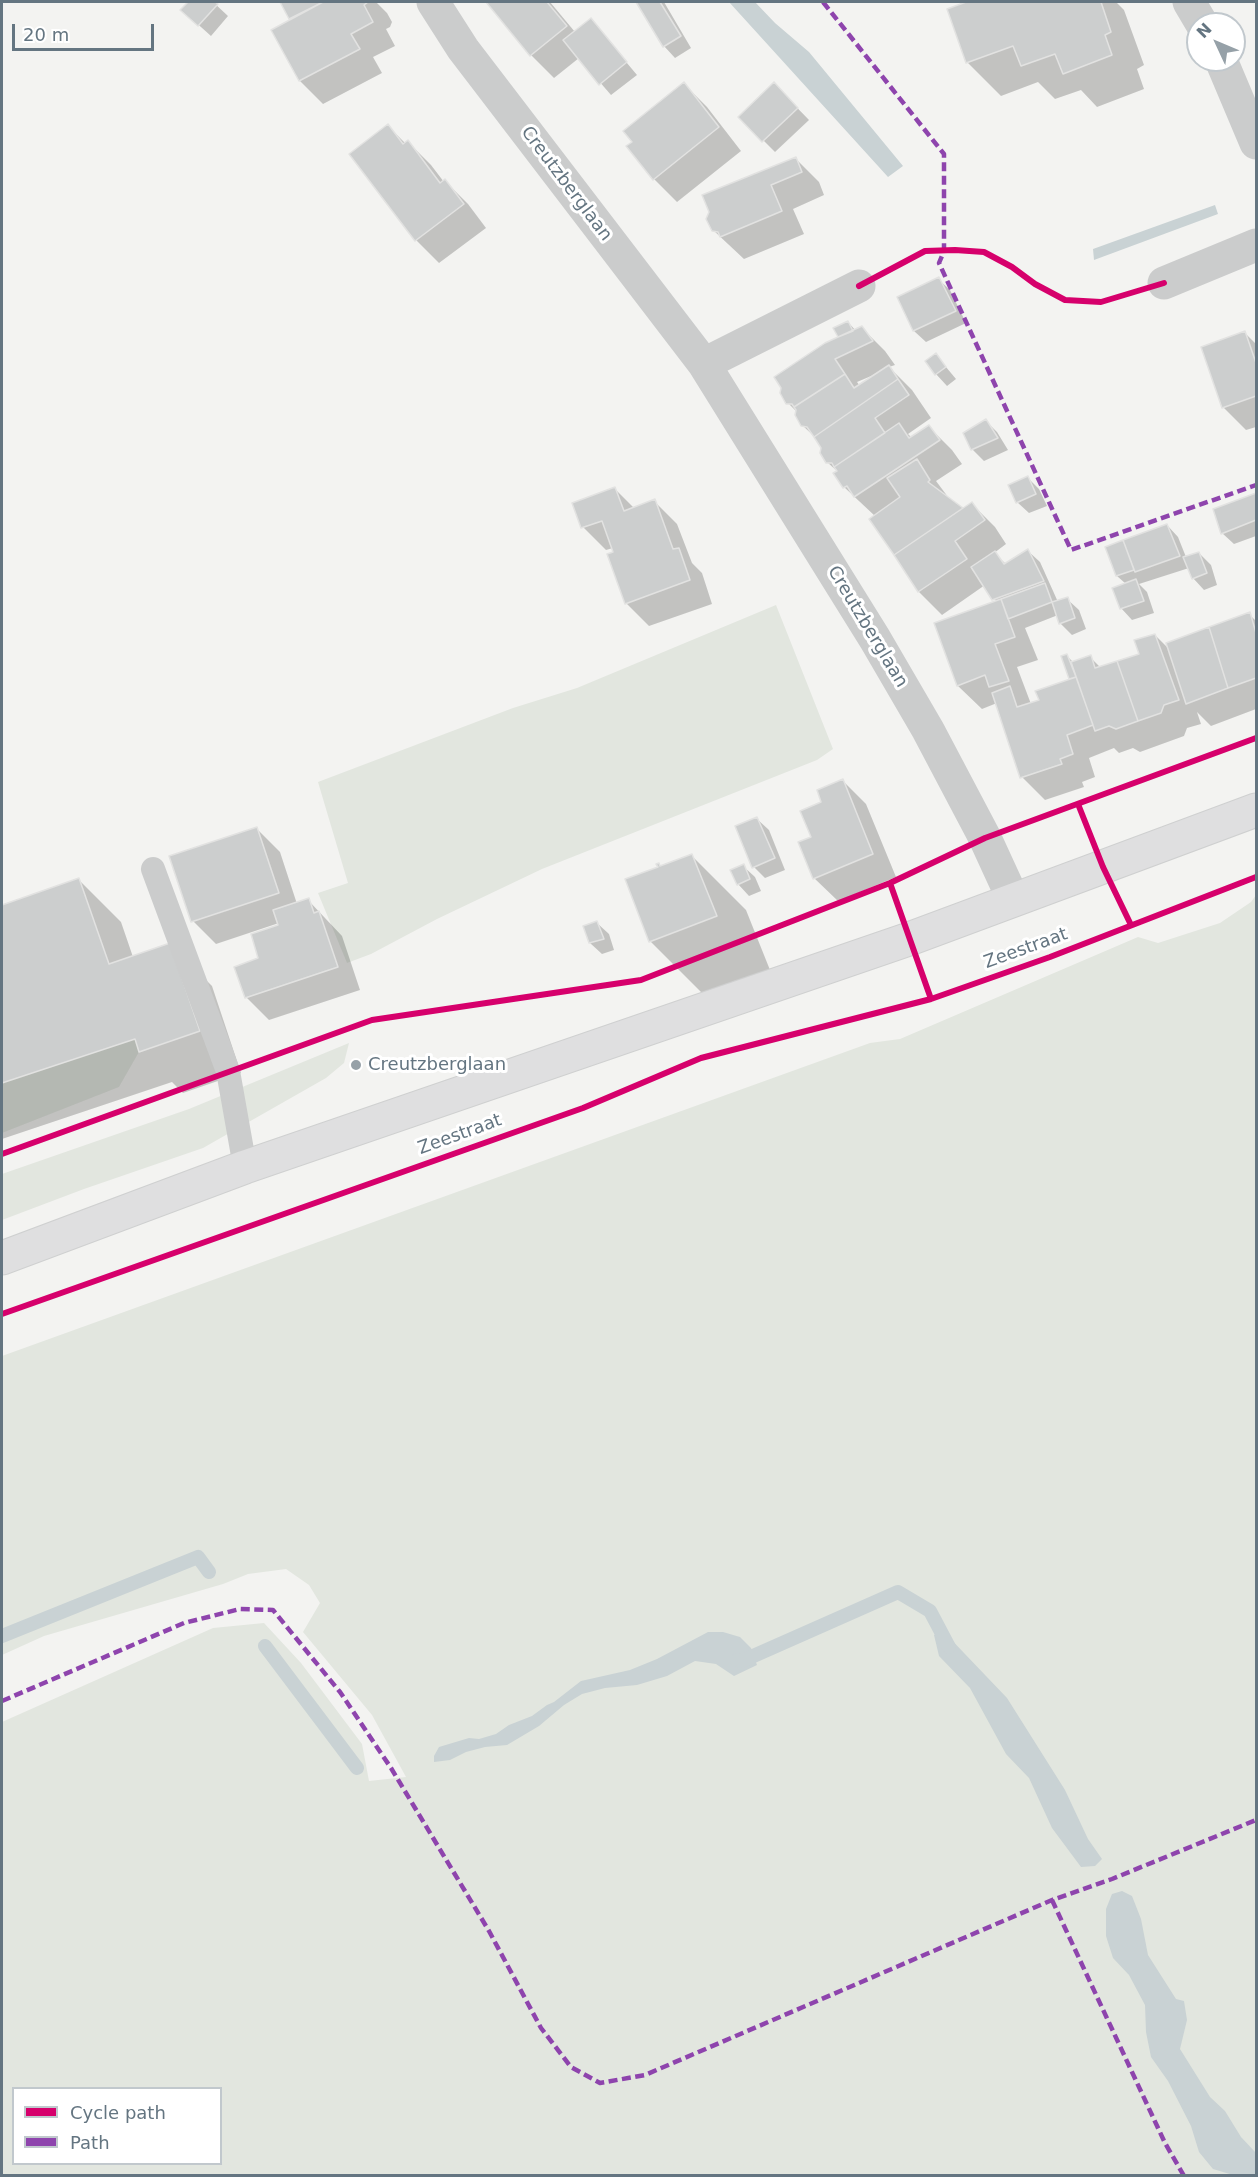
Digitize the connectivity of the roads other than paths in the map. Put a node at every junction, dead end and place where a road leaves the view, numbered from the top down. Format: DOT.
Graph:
graph roads {
  1 [pos="433,2"];
  2 [pos="1226,72"];
  3 [pos="1257,143"];
  4 [pos="1257,245"];
  5 [pos="1164,283"];
  6 [pos="859,286"];
  7 [pos="704,364"];
  8 [pos="1257,810"];
  9 [pos="153,869"];
  10 [pos="1013,899"];
  11 [pos="245,1167"];
  12 [pos="2,1258"];
  1 -- 7 [label="street, Creutzberglaan"];
  2 -- 3 [label="street"];
  4 -- 5 [label="street"];
  6 -- 7 [label="street"];
  7 -- 10 [label="street, Creutzberglaan"];
  8 -- 10 [label="main road"];
  9 -- 11 [label="lane"];
  10 -- 11 [label="main road"];
  11 -- 12 [label="main road"];
}
